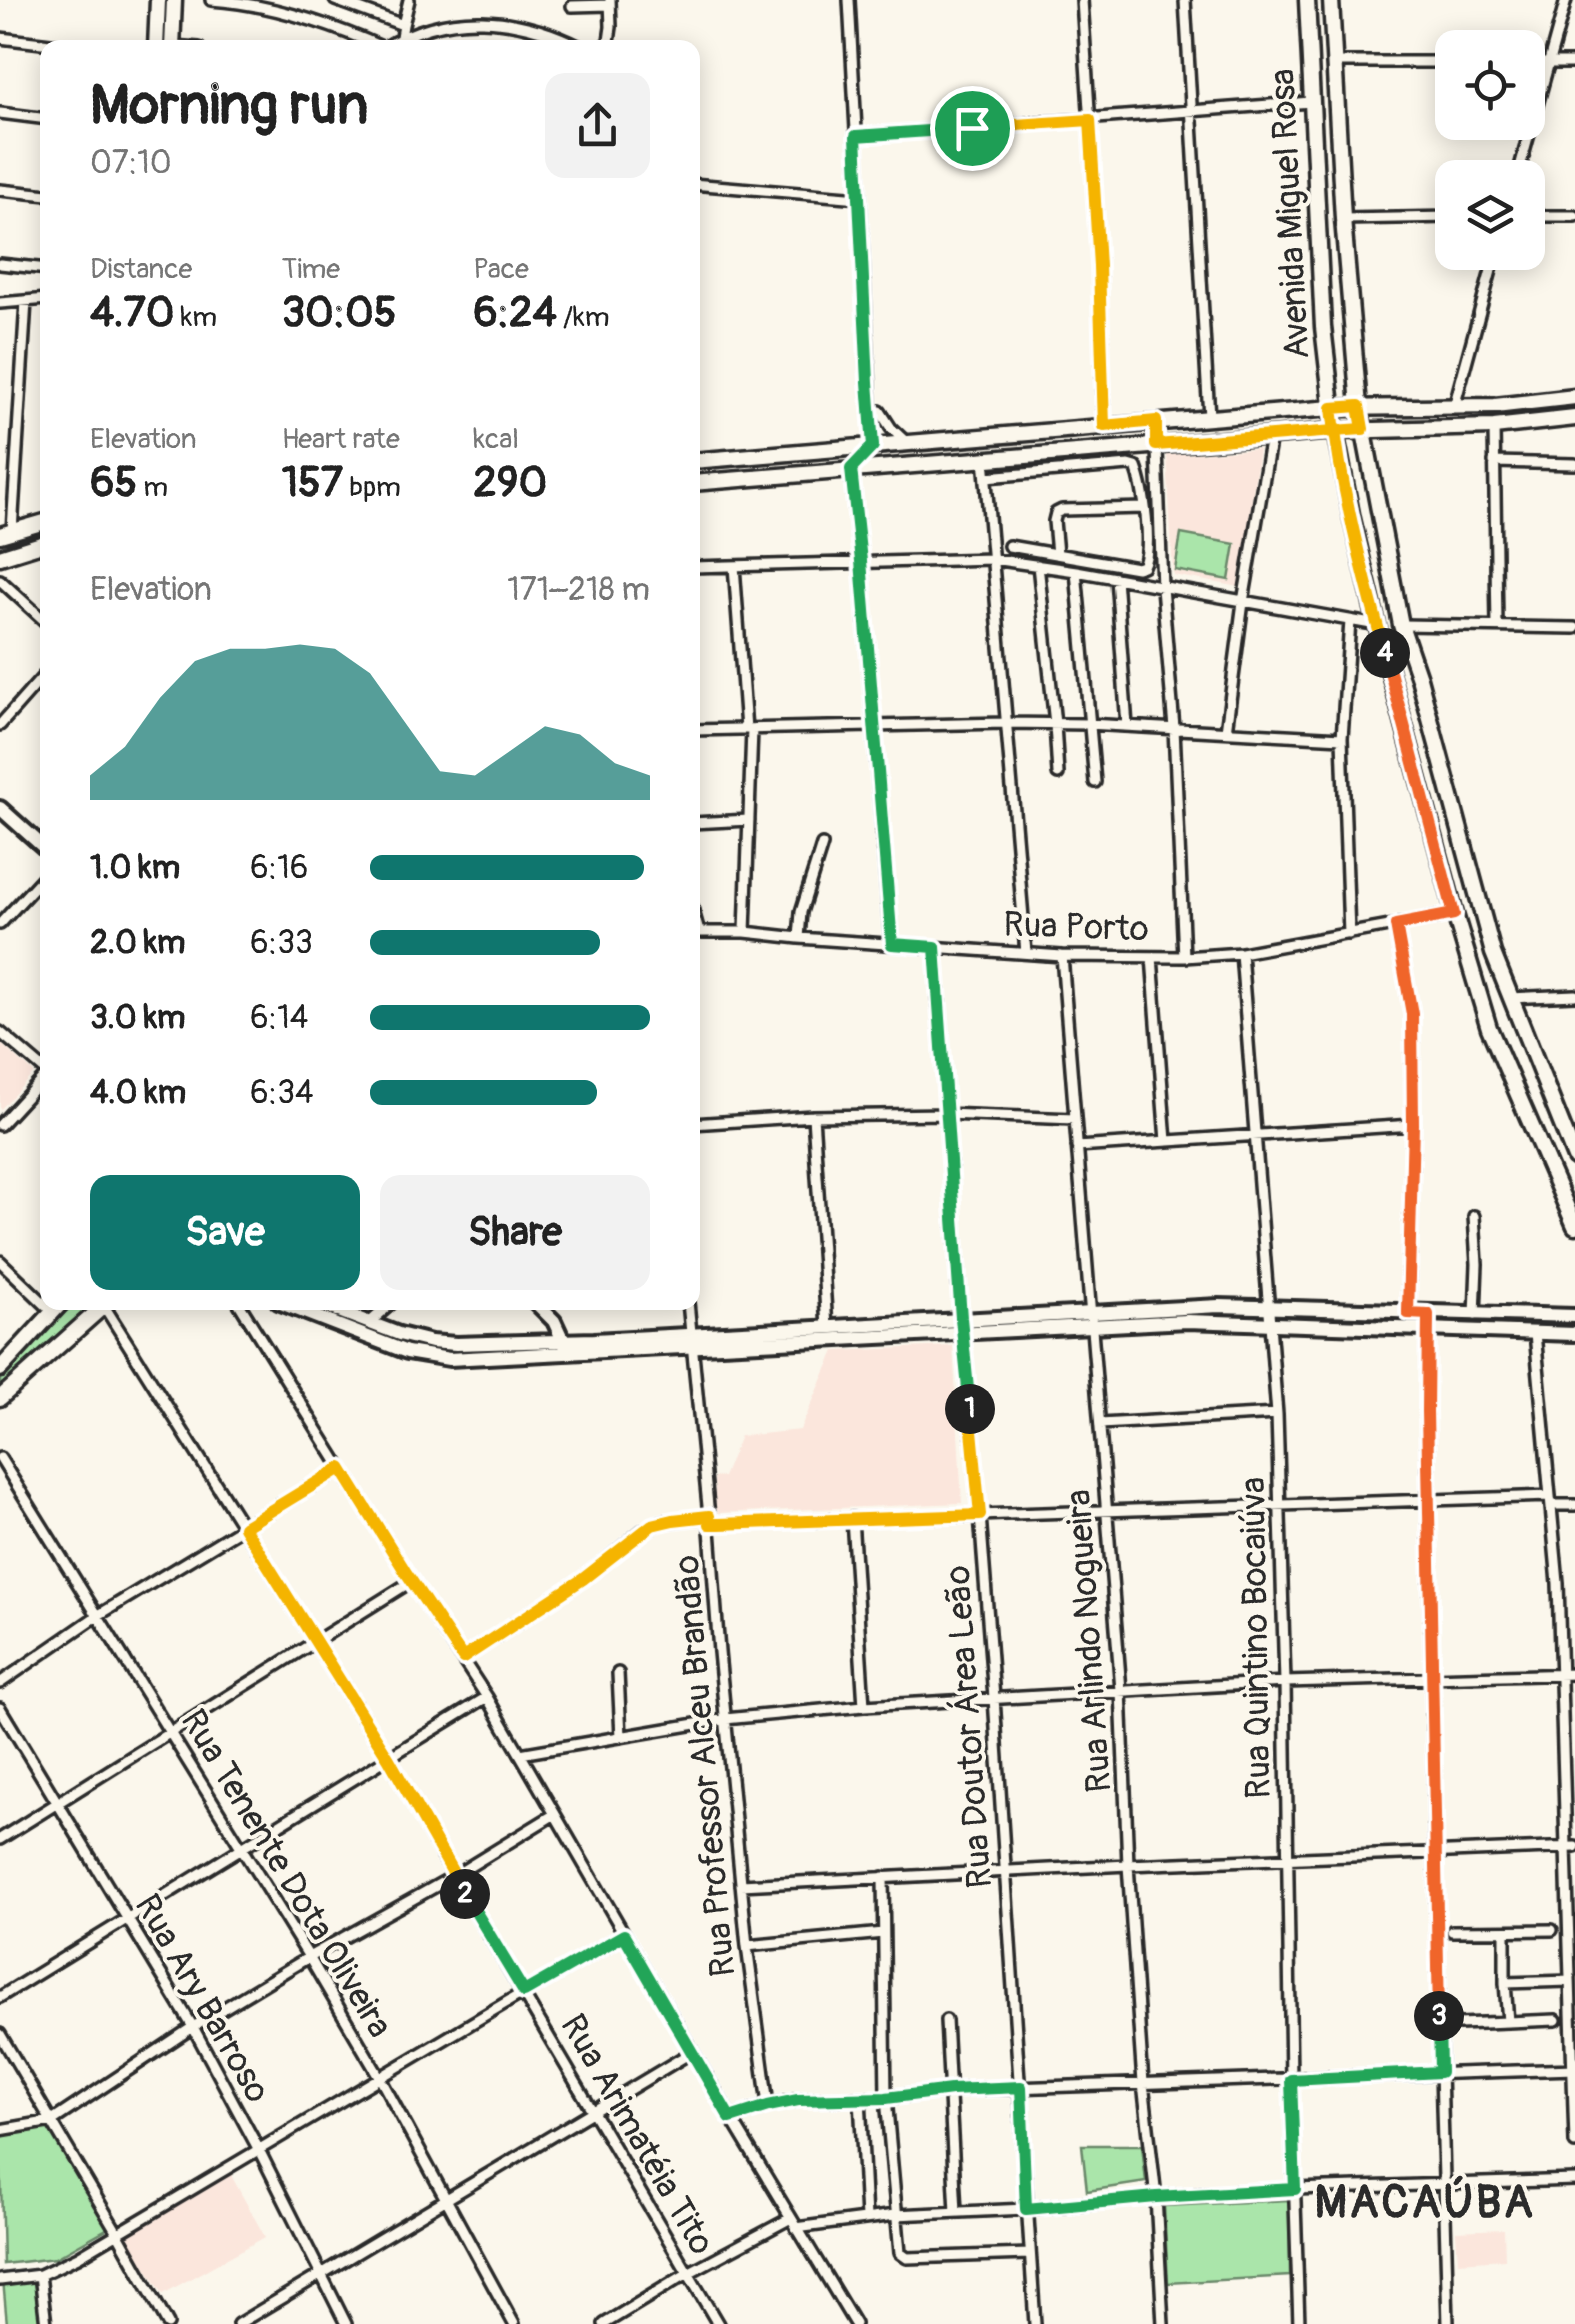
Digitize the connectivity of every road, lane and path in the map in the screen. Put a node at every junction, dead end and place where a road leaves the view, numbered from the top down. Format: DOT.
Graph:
graph roads {
  1 [pos="158,0"];
  2 [pos="174,0"];
  3 [pos="211,0"];
  4 [pos="335,0"];
  5 [pos="410,0"];
  6 [pos="849,0"];
  7 [pos="1082,0"];
  8 [pos="1185,0"];
  9 [pos="1307,0"];
  10 [pos="1331,0"];
  11 [pos="1566,0"];
  12 [pos="610,3"];
  13 [pos="572,6"];
  14 [pos="403,24"];
  15 [pos="402,37"];
  16 [pos="0,38"];
  17 [pos="156,40"];
  18 [pos="172,40"];
  19 [pos="366,40"];
  20 [pos="397,40"];
  21 [pos="567,40"];
  22 [pos="609,40"];
  23 [pos="40,43"];
  24 [pos="1334,62"];
  25 [pos="1435,62"];
  26 [pos="1548,62"];
  27 [pos="1575,63"];
  28 [pos="1311,102"];
  29 [pos="1190,110"];
  30 [pos="0,114"];
  31 [pos="40,118"];
  32 [pos="1090,120"];
  33 [pos="856,136"];
  34 [pos="1522,160"];
  35 [pos="700,185"];
  36 [pos="0,190"];
  37 [pos="40,195"];
  38 [pos="860,198"];
  39 [pos="1545,216"];
  40 [pos="1575,216"];
  41 [pos="1435,217"];
  42 [pos="1343,219"];
  43 [pos="0,264"];
  44 [pos="40,268"];
  45 [pos="1491,270"];
  46 [pos="40,300"];
  47 [pos="26,301"];
  48 [pos="0,303"];
  49 [pos="1575,397"];
  50 [pos="1359,406"];
  51 [pos="1454,407"];
  52 [pos="1332,408"];
  53 [pos="880,411"];
  54 [pos="1209,417"];
  55 [pos="1575,418"];
  56 [pos="1156,421"];
  57 [pos="1104,426"];
  58 [pos="1494,426"];
  59 [pos="1363,429"];
  60 [pos="1334,431"];
  61 [pos="1271,436"];
  62 [pos="907,443"];
  63 [pos="1156,445"];
  64 [pos="873,446"];
  65 [pos="984,458"];
  66 [pos="700,460"];
  67 [pos="1494,462"];
  68 [pos="1575,464"];
  69 [pos="851,469"];
  70 [pos="986,476"];
  71 [pos="700,482"];
  72 [pos="1145,508"];
  73 [pos="40,523"];
  74 [pos="6,532"];
  75 [pos="40,544"];
  76 [pos="1008,546"];
  77 [pos="1057,554"];
  78 [pos="0,557"];
  79 [pos="992,560"];
  80 [pos="861,561"];
  81 [pos="734,566"];
  82 [pos="1038,566"];
  83 [pos="700,567"];
  84 [pos="1076,572"];
  85 [pos="1116,578"];
  86 [pos="0,580"];
  87 [pos="1162,588"];
  88 [pos="1242,602"];
  89 [pos="40,617"];
  90 [pos="1350,621"];
  91 [pos="1377,624"];
  92 [pos="1401,625"];
  93 [pos="1496,626"];
  94 [pos="1575,628"];
  95 [pos="40,680"];
  96 [pos="1005,723"];
  97 [pos="0,724"];
  98 [pos="1056,724"];
  99 [pos="1088,724"];
  100 [pos="874,725"];
  101 [pos="1127,726"];
  102 [pos="1174,728"];
  103 [pos="748,729"];
  104 [pos="700,730"];
  105 [pos="1226,731"];
  106 [pos="1342,738"];
  107 [pos="1058,774"];
  108 [pos="1095,782"];
  109 [pos="0,808"];
  110 [pos="749,820"];
  111 [pos="700,823"];
  112 [pos="40,845"];
  113 [pos="822,845"];
  114 [pos="40,881"];
  115 [pos="1454,914"];
  116 [pos="0,924"];
  117 [pos="1396,925"];
  118 [pos="745,932"];
  119 [pos="700,934"];
  120 [pos="1350,934"];
  121 [pos="799,938"];
  122 [pos="892,944"];
  123 [pos="935,947"];
  124 [pos="1026,953"];
  125 [pos="1241,953"];
  126 [pos="1062,956"];
  127 [pos="1152,957"];
  128 [pos="1184,957"];
  129 [pos="1575,995"];
  130 [pos="1510,998"];
  131 [pos="0,1032"];
  132 [pos="40,1066"];
  133 [pos="40,1082"];
  134 [pos="946,1114"];
  135 [pos="813,1116"];
  136 [pos="1074,1119"];
  137 [pos="700,1123"];
  138 [pos="1413,1124"];
  139 [pos="0,1126"];
  140 [pos="1254,1136"];
  141 [pos="1166,1141"];
  142 [pos="1077,1147"];
  143 [pos="1575,1158"];
  144 [pos="1474,1216"];
  145 [pos="1575,1226"];
  146 [pos="0,1261"];
  147 [pos="40,1293"];
  148 [pos="56,1310"];
  149 [pos="99,1310"];
  150 [pos="110,1310"];
  151 [pos="243,1310"];
  152 [pos="299,1310"];
  153 [pos="335,1310"];
  154 [pos="384,1310"];
  155 [pos="543,1310"];
  156 [pos="689,1310"];
  157 [pos="1091,1312"];
  158 [pos="1408,1313"];
  159 [pos="1271,1315"];
  160 [pos="1475,1315"];
  161 [pos="1575,1316"];
  162 [pos="1428,1321"];
  163 [pos="369,1324"];
  164 [pos="962,1326"];
  165 [pos="827,1327"];
  166 [pos="1092,1327"];
  167 [pos="1535,1333"];
  168 [pos="1575,1334"];
  169 [pos="692,1341"];
  170 [pos="565,1347"];
  171 [pos="0,1369"];
  172 [pos="0,1398"];
  173 [pos="1277,1414"];
  174 [pos="1100,1424"];
  175 [pos="0,1458"];
  176 [pos="341,1468"];
  177 [pos="1429,1500"];
  178 [pos="1551,1501"];
  179 [pos="1279,1505"];
  180 [pos="1575,1505"];
  181 [pos="1108,1512"];
  182 [pos="980,1515"];
  183 [pos="852,1518"];
  184 [pos="709,1520"];
  185 [pos="244,1527"];
  186 [pos="412,1581"];
  187 [pos="97,1616"];
  188 [pos="315,1641"];
  189 [pos="463,1658"];
  190 [pos="618,1673"];
  191 [pos="1561,1674"];
  192 [pos="1575,1674"];
  193 [pos="1433,1677"];
  194 [pos="1286,1682"];
  195 [pos="0,1683"];
  196 [pos="1121,1690"];
  197 [pos="487,1697"];
  198 [pos="994,1698"];
  199 [pos="864,1706"];
  200 [pos="0,1708"];
  201 [pos="725,1719"];
  202 [pos="170,1734"];
  203 [pos="621,1736"];
  204 [pos="520,1754"];
  205 [pos="389,1759"];
  206 [pos="57,1804"];
  207 [pos="555,1814"];
  208 [pos="0,1839"];
  209 [pos="242,1848"];
  210 [pos="1571,1848"];
  211 [pos="1435,1853"];
  212 [pos="1286,1858"];
  213 [pos="1128,1864"];
  214 [pos="1006,1870"];
  215 [pos="454,1876"];
  216 [pos="883,1877"];
  217 [pos="742,1885"];
  218 [pos="126,1919"];
  219 [pos="1552,1930"];
  220 [pos="1452,1931"];
  221 [pos="1505,1932"];
  222 [pos="883,1934"];
  223 [pos="624,1935"];
  224 [pos="746,1946"];
  225 [pos="308,1957"];
  226 [pos="1570,1981"];
  227 [pos="1505,1983"];
  228 [pos="524,1992"];
  229 [pos="0,1996"];
  230 [pos="946,2020"];
  231 [pos="1556,2020"];
  232 [pos="1508,2022"];
  233 [pos="1459,2024"];
  234 [pos="193,2027"];
  235 [pos="0,2034"];
  236 [pos="692,2052"];
  237 [pos="1574,2069"];
  238 [pos="1440,2072"];
  239 [pos="380,2078"];
  240 [pos="1291,2080"];
  241 [pos="1143,2083"];
  242 [pos="1021,2087"];
  243 [pos="951,2090"];
  244 [pos="860,2098"];
  245 [pos="886,2098"];
  246 [pos="768,2106"];
  247 [pos="592,2111"];
  248 [pos="730,2118"];
  249 [pos="52,2121"];
  250 [pos="0,2130"];
  251 [pos="1575,2143"];
  252 [pos="259,2150"];
  253 [pos="1575,2180"];
  254 [pos="1446,2185"];
  255 [pos="1295,2189"];
  256 [pos="1156,2197"];
  257 [pos="448,2200"];
  258 [pos="1026,2209"];
  259 [pos="956,2212"];
  260 [pos="895,2215"];
  261 [pos="866,2218"];
  262 [pos="794,2223"];
  263 [pos="118,2234"];
  264 [pos="1030,2254"];
  265 [pos="688,2273"];
  266 [pos="322,2274"];
  267 [pos="40,2275"];
  268 [pos="0,2280"];
  269 [pos="46,2324"];
  270 [pos="168,2324"];
  271 [pos="238,2324"];
  272 [pos="346,2324"];
  273 [pos="514,2324"];
  274 [pos="604,2324"];
  275 [pos="718,2324"];
  276 [pos="855,2324"];
  277 [pos="1035,2324"];
  278 [pos="1163,2324"];
  279 [pos="1299,2324"];
  280 [pos="1448,2324"];
  1 -- 17 [label="main road"];
  2 -- 18 [label="main road"];
  3 -- 19 [label="street"];
  4 -- 14 [label="street"];
  5 -- 14 [label="street"];
  6 -- 33 [label="street"];
  7 -- 32 [label="street"];
  8 -- 29 [label="street"];
  9 -- 28 [label="main road, Avenida Miguel Rosa"];
  10 -- 24 [label="main road, Avenida Miguel Rosa"];
  11 -- 26 [label="street"];
  12 -- 13 [label="street"];
  12 -- 22 [label="street"];
  14 -- 15 [label="street"];
  15 -- 20 [label="street"];
  15 -- 21 [label="street"];
  16 -- 23 [label="street"];
  24 -- 25 [label="street"];
  24 -- 42 [label="main road, Avenida Miguel Rosa"];
  26 -- 27 [label="street"];
  26 -- 34 [label="street"];
  28 -- 29 [label="street"];
  28 -- 52 [label="main road, Avenida Miguel Rosa"];
  29 -- 32 [label="street"];
  29 -- 54 [label="street"];
  30 -- 31 [label="street"];
  32 -- 33 [label="street"];
  32 -- 57 [label="street"];
  33 -- 38 [label="street"];
  35 -- 38 [label="street"];
  36 -- 37 [label="street"];
  38 -- 64 [label="street"];
  39 -- 40 [label="street"];
  41 -- 42 [label="street"];
  42 -- 50 [label="main road, Avenida Miguel Rosa"];
  43 -- 44 [label="street"];
  45 -- 51 [label="street"];
  46 -- 47 [label="street"];
  47 -- 48 [label="street"];
  47 -- 74 [label="street"];
  49 -- 51 [label="main road"];
  50 -- 51 [label="main road"];
  50 -- 52 [label="main road"];
  50 -- 59 [label="main road, Avenida Miguel Rosa"];
  52 -- 54 [label="main road"];
  52 -- 60 [label="main road, Avenida Miguel Rosa"];
  53 -- 62 [label="street"];
  54 -- 56 [label="main road"];
  55 -- 58 [label="main road"];
  56 -- 57 [label="main road"];
  56 -- 63 [label="street"];
  57 -- 62 [label="main road"];
  58 -- 59 [label="main road"];
  58 -- 67 [label="street"];
  59 -- 60 [label="main road"];
  59 -- 92 [label="main road, Avenida Miguel Rosa"];
  60 -- 61 [label="main road"];
  60 -- 91 [label="main road, Avenida Miguel Rosa"];
  61 -- 63 [label="main road"];
  61 -- 88 [label="street"];
  62 -- 64 [label="main road"];
  63 -- 65 [label="main road"];
  63 -- 87 [label="street"];
  64 -- 66 [label="main road"];
  64 -- 69 [label="street"];
  65 -- 69 [label="main road"];
  65 -- 70 [label="street"];
  67 -- 68 [label="street"];
  67 -- 93 [label="street"];
  69 -- 71 [label="main road"];
  69 -- 80 [label="street"];
  70 -- 72 [label="street"];
  70 -- 79 [label="street"];
  72 -- 77 [label="street"];
  72 -- 77 [label="street"];
  73 -- 74 [label="main road"];
  75 -- 78 [label="main road"];
  76 -- 77 [label="street"];
  79 -- 80 [label="street"];
  79 -- 82 [label="street"];
  79 -- 96 [label="street"];
  80 -- 81 [label="street"];
  80 -- 100 [label="street"];
  81 -- 83 [label="street"];
  81 -- 103 [label="street"];
  82 -- 84 [label="street"];
  82 -- 98 [label="street"];
  84 -- 85 [label="street"];
  84 -- 99 [label="street"];
  85 -- 87 [label="street"];
  85 -- 101 [label="street"];
  86 -- 89 [label="street"];
  87 -- 88 [label="street"];
  87 -- 102 [label="street"];
  88 -- 90 [label="street"];
  88 -- 105 [label="street"];
  90 -- 91 [label="street"];
  90 -- 106 [label="street"];
  91 -- 115 [label="main road, Avenida Miguel Rosa"];
  92 -- 93 [label="street"];
  92 -- 130 [label="main road, Avenida Miguel Rosa"];
  93 -- 94 [label="street"];
  95 -- 97 [label="street"];
  96 -- 98 [label="street"];
  96 -- 100 [label="street"];
  96 -- 124 [label="street"];
  98 -- 99 [label="street"];
  98 -- 107 [label="street"];
  99 -- 101 [label="street"];
  99 -- 108 [label="street"];
  100 -- 103 [label="street"];
  100 -- 122 [label="street"];
  101 -- 102 [label="street"];
  102 -- 105 [label="street"];
  102 -- 128 [label="street"];
  103 -- 104 [label="street"];
  103 -- 110 [label="street"];
  105 -- 106 [label="street"];
  106 -- 120 [label="street"];
  109 -- 112 [label="main road"];
  110 -- 111 [label="street"];
  110 -- 118 [label="street"];
  113 -- 121 [label="street"];
  114 -- 116 [label="street"];
  115 -- 117 [label="street, Rua Porto"];
  115 -- 145 [label="main road, Avenida Miguel Rosa"];
  117 -- 120 [label="street, Rua Porto"];
  117 -- 138 [label="street"];
  118 -- 119 [label="street, Rua Porto"];
  118 -- 121 [label="street, Rua Porto"];
  120 -- 125 [label="street, Rua Porto"];
  121 -- 122 [label="street, Rua Porto"];
  122 -- 123 [label="street, Rua Porto"];
  123 -- 124 [label="street, Rua Porto"];
  123 -- 134 [label="street, Rua Doutor Área Leão"];
  124 -- 126 [label="street, Rua Porto"];
  125 -- 128 [label="street, Rua Porto"];
  125 -- 140 [label="street, Rua Quintino Bocaiúva"];
  126 -- 127 [label="street, Rua Porto"];
  126 -- 136 [label="street, Rua Arlindo Nogueira"];
  127 -- 128 [label="street, Rua Porto"];
  127 -- 141 [label="street"];
  129 -- 130 [label="street"];
  130 -- 143 [label="main road, Avenida Miguel Rosa"];
  131 -- 132 [label="street"];
  133 -- 139 [label="street"];
  134 -- 135 [label="street"];
  134 -- 136 [label="street"];
  134 -- 164 [label="street, Rua Doutor Área Leão"];
  135 -- 137 [label="street"];
  135 -- 165 [label="street"];
  136 -- 142 [label="street, Rua Arlindo Nogueira"];
  138 -- 140 [label="street"];
  138 -- 158 [label="street"];
  140 -- 141 [label="street"];
  140 -- 159 [label="street, Rua Quintino Bocaiúva"];
  141 -- 142 [label="street"];
  142 -- 157 [label="street, Rua Arlindo Nogueira"];
  144 -- 160 [label="street"];
  146 -- 147 [label="street"];
  148 -- 171 [label="main road"];
  149 -- 172 [label="main road"];
  150 -- 185 [label="street, Rua Arimatéia Tito"];
  151 -- 176 [label="street"];
  152 -- 170 [label="main road"];
  153 -- 163 [label="main road"];
  154 -- 163 [label="street"];
  155 -- 170 [label="main road"];
  156 -- 169 [label="street, Rua Professor Alceu Brandão"];
  157 -- 159 [label="main road"];
  157 -- 164 [label="main road"];
  157 -- 166 [label="street, Rua Arlindo Nogueira"];
  158 -- 159 [label="main road"];
  158 -- 162 [label="main road"];
  159 -- 162 [label="main road"];
  159 -- 166 [label="main road"];
  159 -- 173 [label="street, Rua Quintino Bocaiúva"];
  160 -- 161 [label="main road"];
  160 -- 162 [label="main road"];
  162 -- 167 [label="main road"];
  162 -- 177 [label="street"];
  163 -- 170 [label="main road"];
  164 -- 165 [label="main road"];
  164 -- 166 [label="main road"];
  164 -- 169 [label="main road"];
  164 -- 182 [label="street, Rua Doutor Área Leão"];
  165 -- 169 [label="main road"];
  166 -- 174 [label="street, Rua Arlindo Nogueira"];
  167 -- 168 [label="main road"];
  167 -- 178 [label="street"];
  169 -- 170 [label="main road"];
  169 -- 184 [label="street, Rua Professor Alceu Brandão"];
  173 -- 174 [label="street"];
  173 -- 179 [label="street, Rua Quintino Bocaiúva"];
  174 -- 181 [label="street, Rua Arlindo Nogueira"];
  175 -- 187 [label="street, Rua Tenente Dota Oliveira"];
  176 -- 185 [label="street"];
  176 -- 186 [label="street"];
  177 -- 178 [label="street"];
  177 -- 179 [label="street"];
  177 -- 193 [label="street"];
  178 -- 180 [label="street"];
  178 -- 191 [label="street"];
  179 -- 181 [label="street"];
  179 -- 194 [label="street, Rua Quintino Bocaiúva"];
  181 -- 182 [label="street"];
  181 -- 196 [label="street, Rua Arlindo Nogueira"];
  182 -- 183 [label="street"];
  182 -- 198 [label="street, Rua Doutor Área Leão"];
  183 -- 184 [label="street"];
  183 -- 199 [label="street"];
  184 -- 189 [label="street"];
  184 -- 201 [label="street, Rua Professor Alceu Brandão"];
  185 -- 187 [label="street"];
  185 -- 188 [label="street, Rua Arimatéia Tito"];
  186 -- 188 [label="street"];
  186 -- 189 [label="street"];
  187 -- 195 [label="street"];
  187 -- 202 [label="street, Rua Tenente Dota Oliveira"];
  188 -- 202 [label="street"];
  188 -- 205 [label="street, Rua Arimatéia Tito"];
  189 -- 197 [label="street"];
  190 -- 203 [label="street"];
  191 -- 192 [label="street"];
  191 -- 193 [label="street"];
  191 -- 210 [label="street"];
  193 -- 194 [label="street"];
  193 -- 211 [label="street"];
  194 -- 196 [label="street"];
  194 -- 212 [label="street, Rua Quintino Bocaiúva"];
  196 -- 198 [label="street"];
  196 -- 213 [label="street, Rua Arlindo Nogueira"];
  197 -- 204 [label="street"];
  197 -- 205 [label="street"];
  198 -- 199 [label="street"];
  198 -- 214 [label="street, Rua Doutor Área Leão"];
  199 -- 201 [label="street"];
  200 -- 206 [label="street, Rua Ary Barroso"];
  201 -- 203 [label="street"];
  201 -- 217 [label="street, Rua Professor Alceu Brandão"];
  202 -- 206 [label="street"];
  202 -- 209 [label="street, Rua Tenente Dota Oliveira"];
  203 -- 204 [label="street"];
  204 -- 207 [label="street"];
  205 -- 209 [label="street"];
  205 -- 215 [label="street, Rua Arimatéia Tito"];
  206 -- 208 [label="street"];
  206 -- 218 [label="street, Rua Ary Barroso"];
  207 -- 215 [label="street"];
  207 -- 223 [label="street"];
  209 -- 218 [label="street"];
  209 -- 225 [label="street, Rua Tenente Dota Oliveira"];
  210 -- 211 [label="street"];
  210 -- 226 [label="street"];
  211 -- 212 [label="street"];
  211 -- 238 [label="street"];
  212 -- 213 [label="street"];
  212 -- 240 [label="street, Rua Quintino Bocaiúva"];
  213 -- 214 [label="street"];
  213 -- 241 [label="street, Rua Arlindo Nogueira"];
  214 -- 216 [label="street"];
  214 -- 242 [label="street, Rua Doutor Área Leão"];
  215 -- 225 [label="street"];
  215 -- 228 [label="street, Rua Arimatéia Tito"];
  216 -- 217 [label="street"];
  216 -- 222 [label="street"];
  217 -- 224 [label="street, Rua Professor Alceu Brandão"];
  218 -- 229 [label="street"];
  218 -- 234 [label="street, Rua Ary Barroso"];
  219 -- 221 [label="street"];
  220 -- 221 [label="street"];
  221 -- 227 [label="street"];
  222 -- 224 [label="street"];
  222 -- 245 [label="street"];
  223 -- 228 [label="street"];
  223 -- 236 [label="street"];
  224 -- 246 [label="street, Rua Professor Alceu Brandão"];
  225 -- 234 [label="street"];
  225 -- 239 [label="street, Rua Tenente Dota Oliveira"];
  226 -- 227 [label="street"];
  226 -- 237 [label="street"];
  227 -- 232 [label="street"];
  228 -- 239 [label="street"];
  228 -- 247 [label="street, Rua Arimatéia Tito"];
  230 -- 243 [label="street"];
  231 -- 232 [label="street"];
  232 -- 233 [label="street"];
  234 -- 249 [label="street"];
  234 -- 252 [label="street, Rua Ary Barroso"];
  235 -- 249 [label="street"];
  236 -- 247 [label="street"];
  236 -- 248 [label="street"];
  237 -- 238 [label="street"];
  237 -- 251 [label="street"];
  238 -- 240 [label="street"];
  238 -- 254 [label="street"];
  239 -- 252 [label="street"];
  239 -- 257 [label="street, Rua Tenente Dota Oliveira"];
  240 -- 241 [label="street"];
  240 -- 255 [label="street, Rua Quintino Bocaiúva"];
  241 -- 242 [label="street"];
  241 -- 256 [label="street, Rua Arlindo Nogueira"];
  242 -- 243 [label="street"];
  242 -- 258 [label="street, Rua Doutor Área Leão"];
  243 -- 245 [label="street"];
  243 -- 259 [label="street"];
  244 -- 245 [label="street"];
  244 -- 246 [label="street"];
  244 -- 261 [label="street"];
  245 -- 260 [label="street"];
  246 -- 248 [label="street"];
  247 -- 257 [label="street"];
  247 -- 265 [label="street, Rua Arimatéia Tito"];
  248 -- 262 [label="street"];
  249 -- 250 [label="street"];
  249 -- 263 [label="street"];
  252 -- 263 [label="street"];
  252 -- 266 [label="street, Rua Ary Barroso"];
  253 -- 254 [label="street"];
  254 -- 255 [label="street"];
  254 -- 280 [label="street"];
  255 -- 256 [label="street"];
  255 -- 279 [label="street, Rua Quintino Bocaiúva"];
  256 -- 258 [label="street"];
  256 -- 278 [label="street, Rua Arlindo Nogueira"];
  257 -- 266 [label="street"];
  257 -- 273 [label="street, Rua Tenente Dota Oliveira"];
  258 -- 259 [label="street"];
  258 -- 264 [label="street, Rua Doutor Área Leão"];
  259 -- 260 [label="street"];
  260 -- 261 [label="street"];
  260 -- 264 [label="street"];
  261 -- 262 [label="street"];
  262 -- 265 [label="street"];
  262 -- 276 [label="street"];
  263 -- 267 [label="street"];
  263 -- 270 [label="street"];
  264 -- 277 [label="street, Rua Doutor Área Leão"];
  265 -- 274 [label="street"];
  265 -- 275 [label="street, Rua Arimatéia Tito"];
  266 -- 271 [label="street"];
  266 -- 272 [label="street, Rua Ary Barroso"];
  267 -- 268 [label="street"];
  267 -- 269 [label="street"];
}
